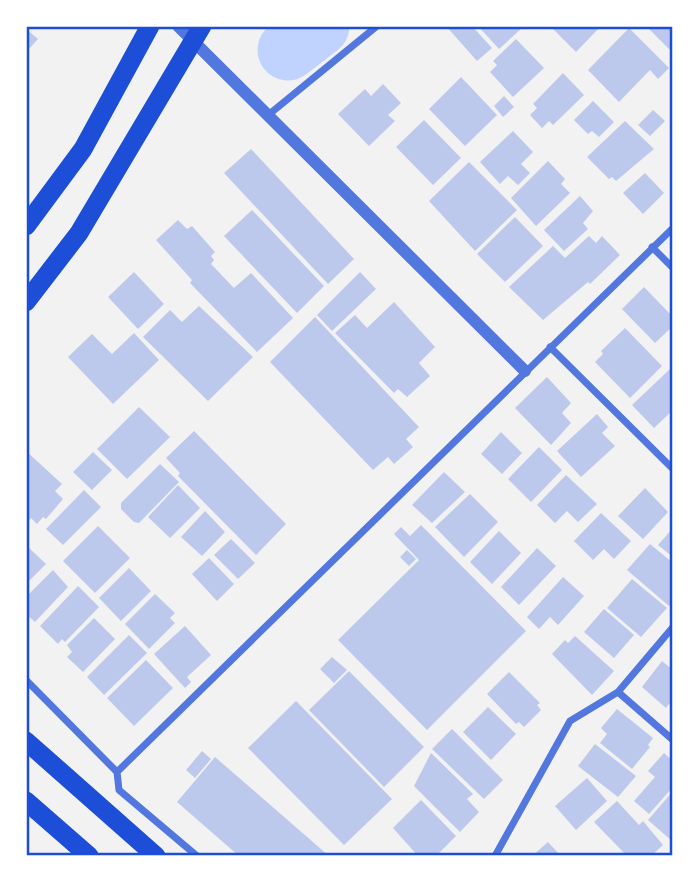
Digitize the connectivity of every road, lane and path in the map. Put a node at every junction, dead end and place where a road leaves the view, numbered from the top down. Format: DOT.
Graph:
graph roads {
  1 [pos="150,26"];
  2 [pos="178,26"];
  3 [pos="377,26"];
  4 [pos="198,34"];
  5 [pos="267,116"];
  6 [pos="26,226"];
  7 [pos="673,228"];
  8 [pos="652,247"];
  9 [pos="673,268"];
  10 [pos="26,302"];
  11 [pos="550,347"];
  12 [pos="525,371"];
  13 [pos="673,469"];
  14 [pos="673,628"];
  15 [pos="26,680"];
  16 [pos="618,692"];
  17 [pos="673,740"];
  18 [pos="26,741"];
  19 [pos="117,772"];
  20 [pos="26,801"];
  21 [pos="89,856"];
  22 [pos="156,856"];
  23 [pos="197,856"];
  24 [pos="495,856"];
  1 -- 6 [label="highway"];
  2 -- 4 [label="street"];
  3 -- 5 [label="street"];
  4 -- 5 [label="street"];
  4 -- 10 [label="highway"];
  5 -- 12 [label="street"];
  7 -- 8 [label="street"];
  8 -- 9 [label="street"];
  8 -- 11 [label="street"];
  11 -- 12 [label="street"];
  11 -- 13 [label="street"];
  12 -- 19 [label="street"];
  14 -- 16 [label="street"];
  15 -- 19 [label="street"];
  16 -- 17 [label="street"];
  16 -- 24 [label="street"];
  18 -- 22 [label="highway"];
  19 -- 23 [label="street"];
  20 -- 21 [label="highway"];
}
